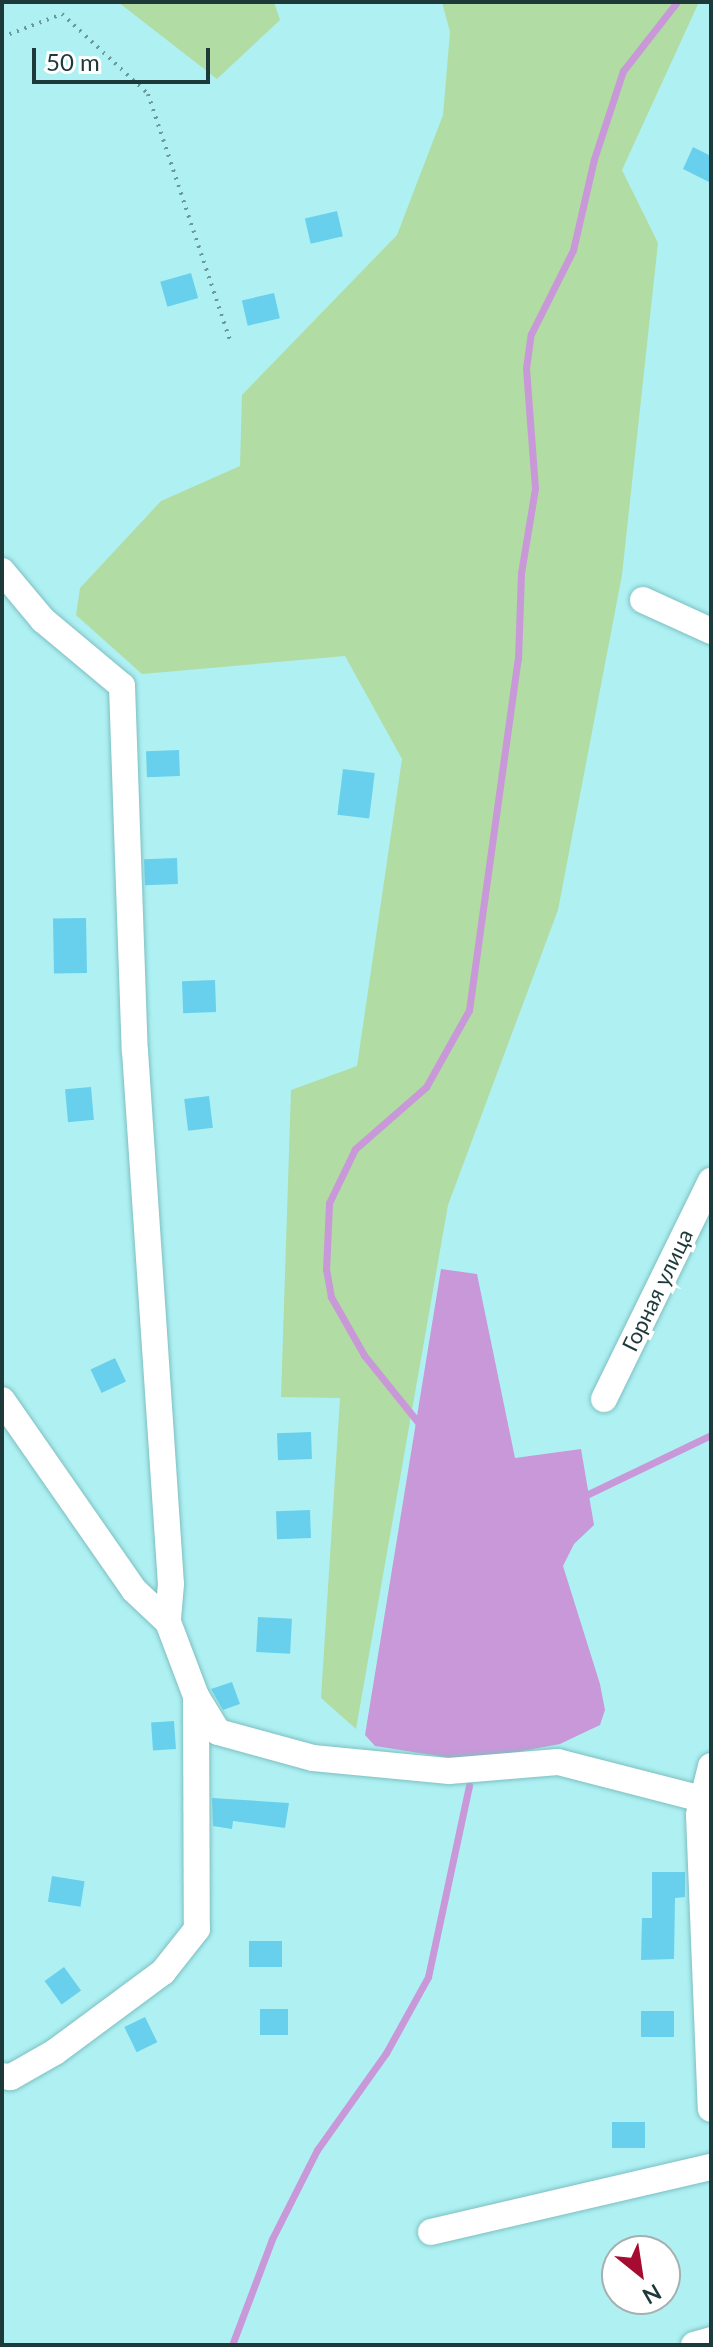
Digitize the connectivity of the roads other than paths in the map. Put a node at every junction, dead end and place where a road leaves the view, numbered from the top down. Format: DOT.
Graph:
graph roads {
  1 [pos="2,571"];
  2 [pos="643,600"];
  3 [pos="711,631"];
  4 [pos="711,1181"];
  5 [pos="604,1399"];
  6 [pos="2,1400"];
  7 [pos="168,1622"];
  8 [pos="196,1696"];
  9 [pos="711,1766"];
  10 [pos="702,1799"];
  11 [pos="2,2076"];
  12 [pos="711,2109"];
  13 [pos="711,2167"];
  14 [pos="431,2232"];
  15 [pos="711,2340"];
  16 [pos="694,2345"];
  1 -- 7 [label="street"];
  2 -- 3 [label="street"];
  4 -- 5 [label="street, Горная улица"];
  6 -- 7 [label="street"];
  7 -- 8 [label="street"];
  8 -- 10 [label="street"];
  8 -- 11 [label="street"];
  9 -- 10 [label="street"];
  10 -- 12 [label="street"];
  13 -- 14 [label="street"];
  15 -- 16 [label="street"];
}
